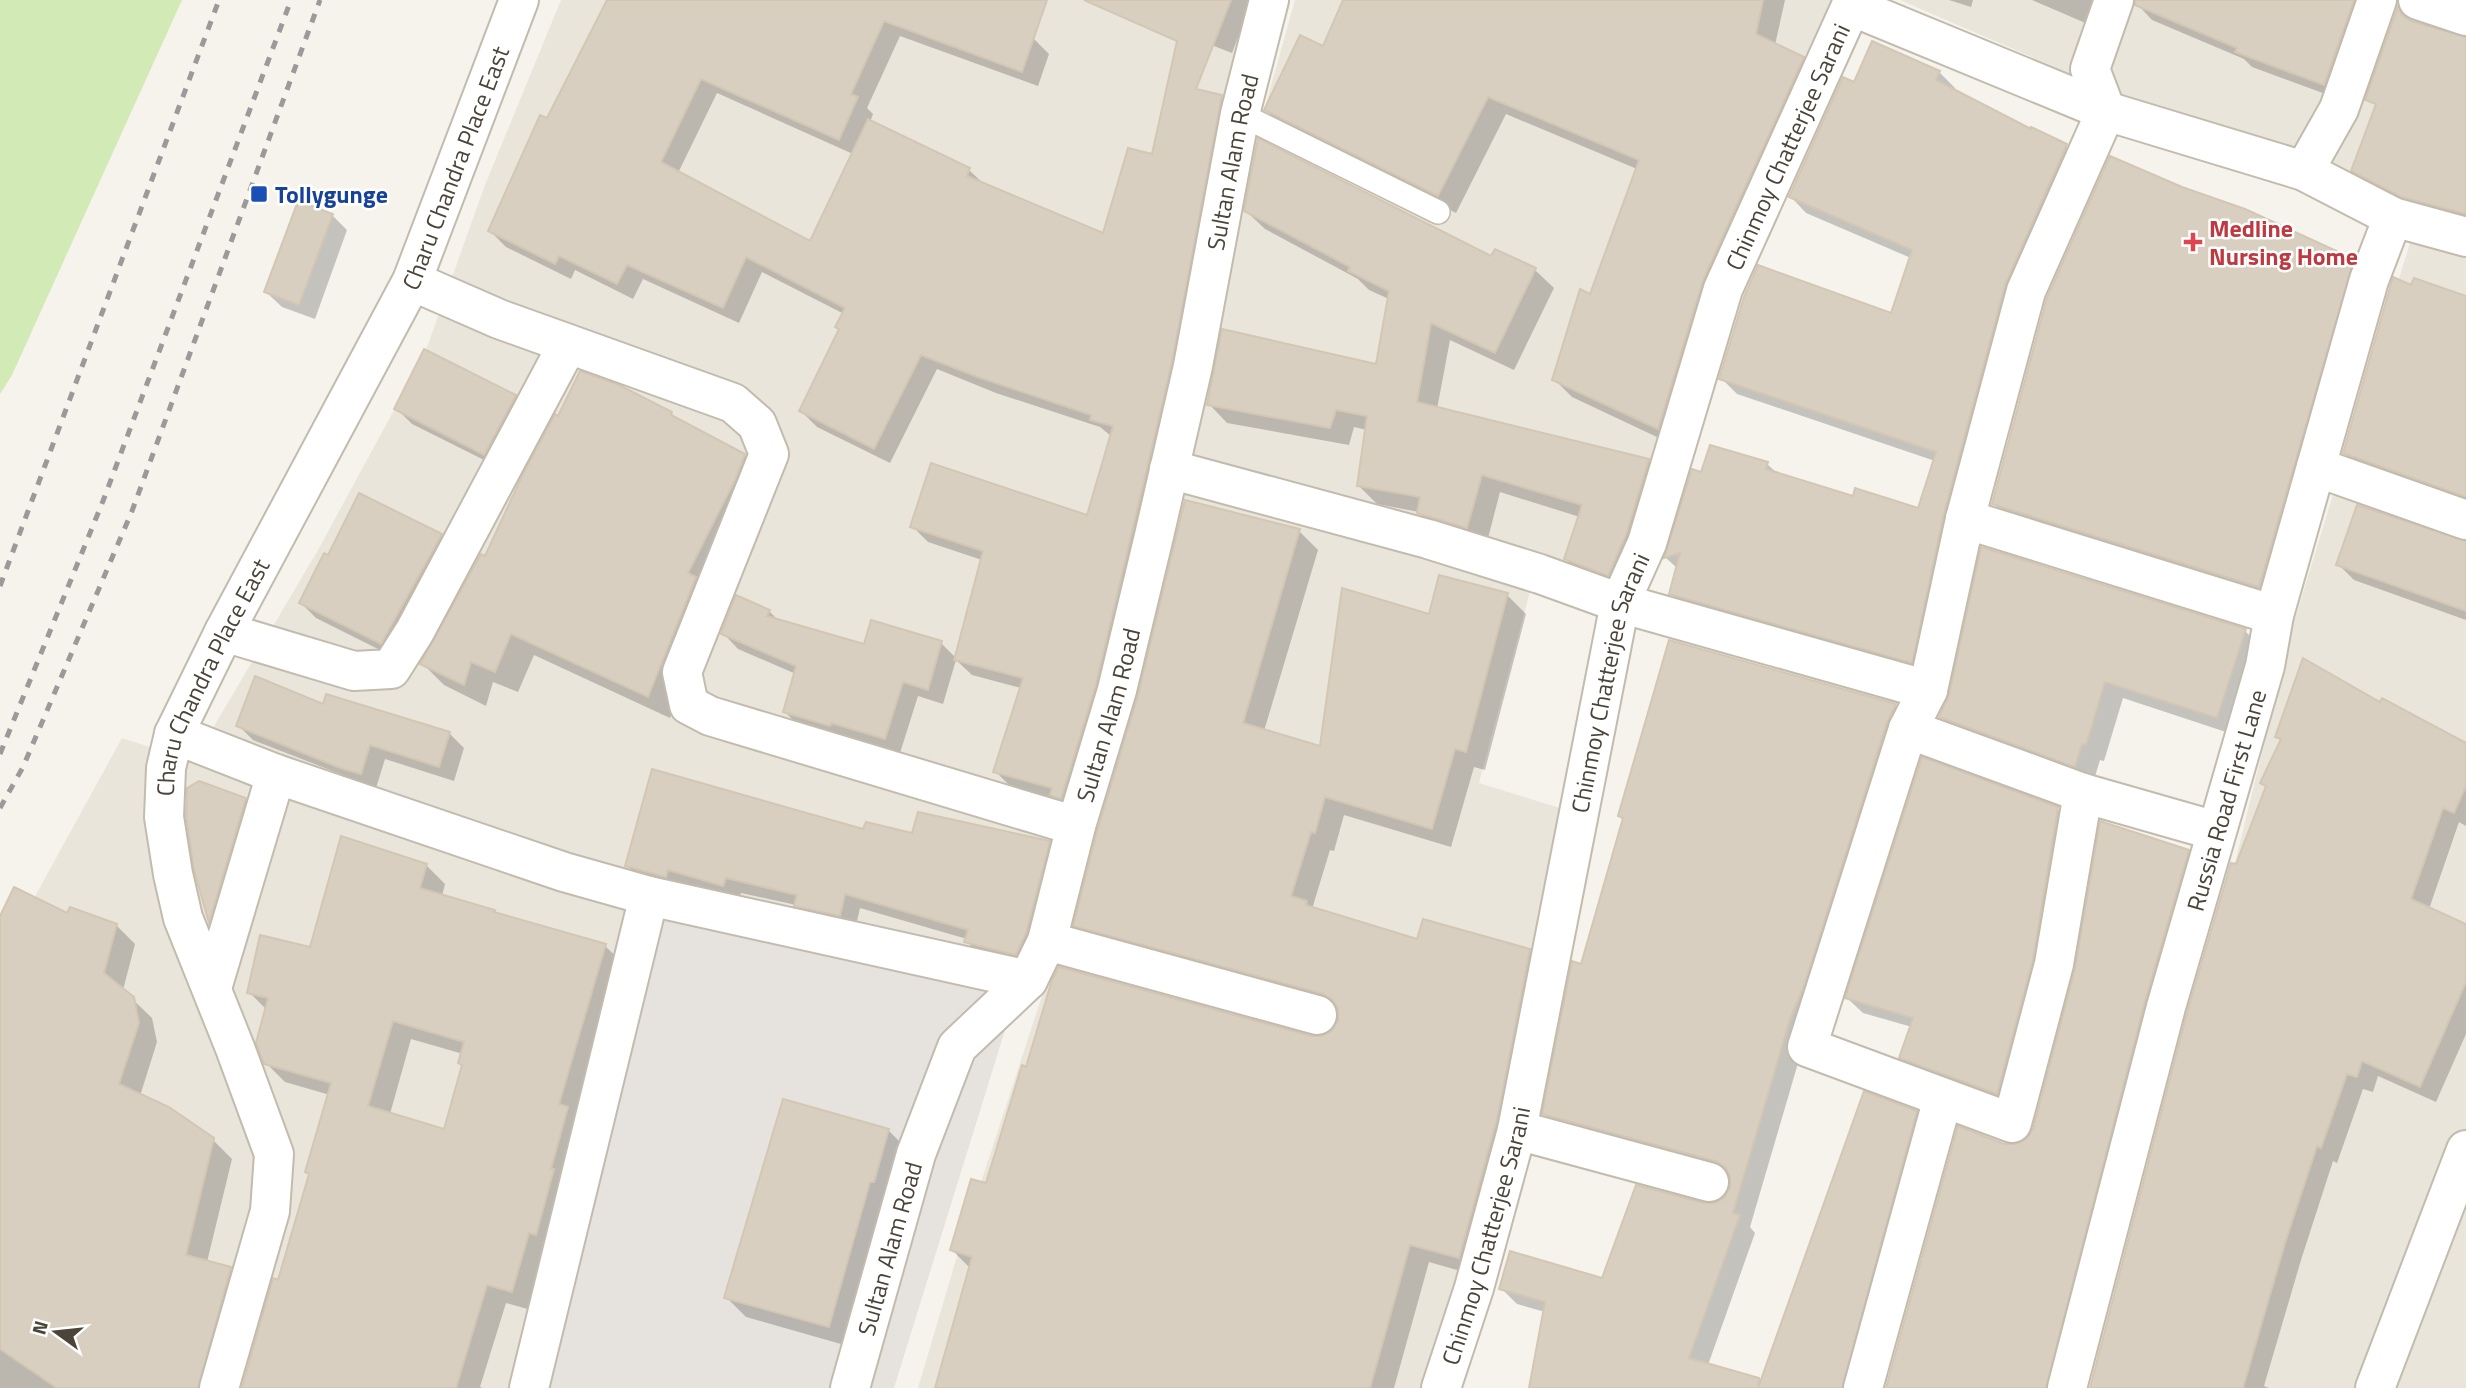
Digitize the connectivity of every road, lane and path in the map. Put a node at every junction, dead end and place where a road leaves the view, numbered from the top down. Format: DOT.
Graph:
graph roads {
  1 [pos="519,0"];
  2 [pos="1269,0"];
  3 [pos="2114,0"];
  4 [pos="2377,0"];
  5 [pos="2418,0"];
  6 [pos="1851,3"];
  7 [pos="2466,16"];
  8 [pos="2106,111"];
  9 [pos="1240,114"];
  10 [pos="2304,171"];
  11 [pos="1438,212"];
  12 [pos="2393,217"];
  13 [pos="2466,237"];
  14 [pos="412,281"];
  15 [pos="568,344"];
  16 [pos="2316,467"];
  17 [pos="1169,469"];
  18 [pos="1965,519"];
  19 [pos="2466,520"];
  20 [pos="1620,603"];
  21 [pos="2274,615"];
  22 [pos="224,632"];
  23 [pos="1928,690"];
  24 [pos="1908,729"];
  25 [pos="174,734"];
  26 [pos="276,774"];
  27 [pos="2083,793"];
  28 [pos="1076,826"];
  29 [pos="2217,831"];
  30 [pos="649,896"];
  31 [pos="1047,941"];
  32 [pos="1028,981"];
  33 [pos="212,988"];
  34 [pos="1317,1015"];
  35 [pos="1943,1098"];
  36 [pos="1517,1130"];
  37 [pos="2466,1150"];
  38 [pos="1709,1182"];
  39 [pos="1448,1387"];
  40 [pos="219,1388"];
  41 [pos="529,1388"];
  42 [pos="850,1388"];
  43 [pos="1863,1388"];
  44 [pos="2067,1388"];
  45 [pos="2375,1388"];
  1 -- 14 [label="street, Charu Chandra Place East"];
  2 -- 9 [label="street, Sultan Alam Road"];
  3 -- 8 [label="street"];
  4 -- 10 [label="street"];
  5 -- 7 [label="street"];
  6 -- 8 [label="street"];
  6 -- 20 [label="street, Chinmoy Chatterjee Sarani"];
  8 -- 10 [label="street"];
  8 -- 18 [label="street"];
  9 -- 11 [label="lane"];
  9 -- 17 [label="street, Sultan Alam Road"];
  10 -- 12 [label="street"];
  12 -- 13 [label="street"];
  12 -- 16 [label="street, Russia Road First Lane"];
  14 -- 15 [label="street"];
  14 -- 22 [label="street, Charu Chandra Place East"];
  15 -- 22 [label="street"];
  15 -- 28 [label="street"];
  16 -- 19 [label="street"];
  16 -- 21 [label="street, Russia Road First Lane"];
  17 -- 20 [label="street"];
  17 -- 28 [label="street, Sultan Alam Road"];
  18 -- 21 [label="street"];
  18 -- 23 [label="street"];
  20 -- 23 [label="street"];
  20 -- 36 [label="street, Chinmoy Chatterjee Sarani"];
  21 -- 29 [label="street, Russia Road First Lane"];
  22 -- 25 [label="street, Charu Chandra Place East"];
  23 -- 24 [label="street"];
  24 -- 27 [label="street"];
  24 -- 35 [label="street"];
  25 -- 26 [label="street"];
  25 -- 33 [label="street, Charu Chandra Place East"];
  26 -- 30 [label="street"];
  26 -- 33 [label="street"];
  27 -- 29 [label="street"];
  27 -- 35 [label="street"];
  28 -- 31 [label="street, Sultan Alam Road"];
  29 -- 44 [label="street, Russia Road First Lane"];
  30 -- 32 [label="street"];
  30 -- 41 [label="street"];
  31 -- 32 [label="street, Sultan Alam Road"];
  31 -- 34 [label="street"];
  32 -- 42 [label="street, Sultan Alam Road"];
  33 -- 40 [label="street, Charu Chandra Place East"];
  35 -- 43 [label="street"];
  36 -- 38 [label="street"];
  36 -- 39 [label="street, Chinmoy Chatterjee Sarani"];
  37 -- 45 [label="street"];
}
